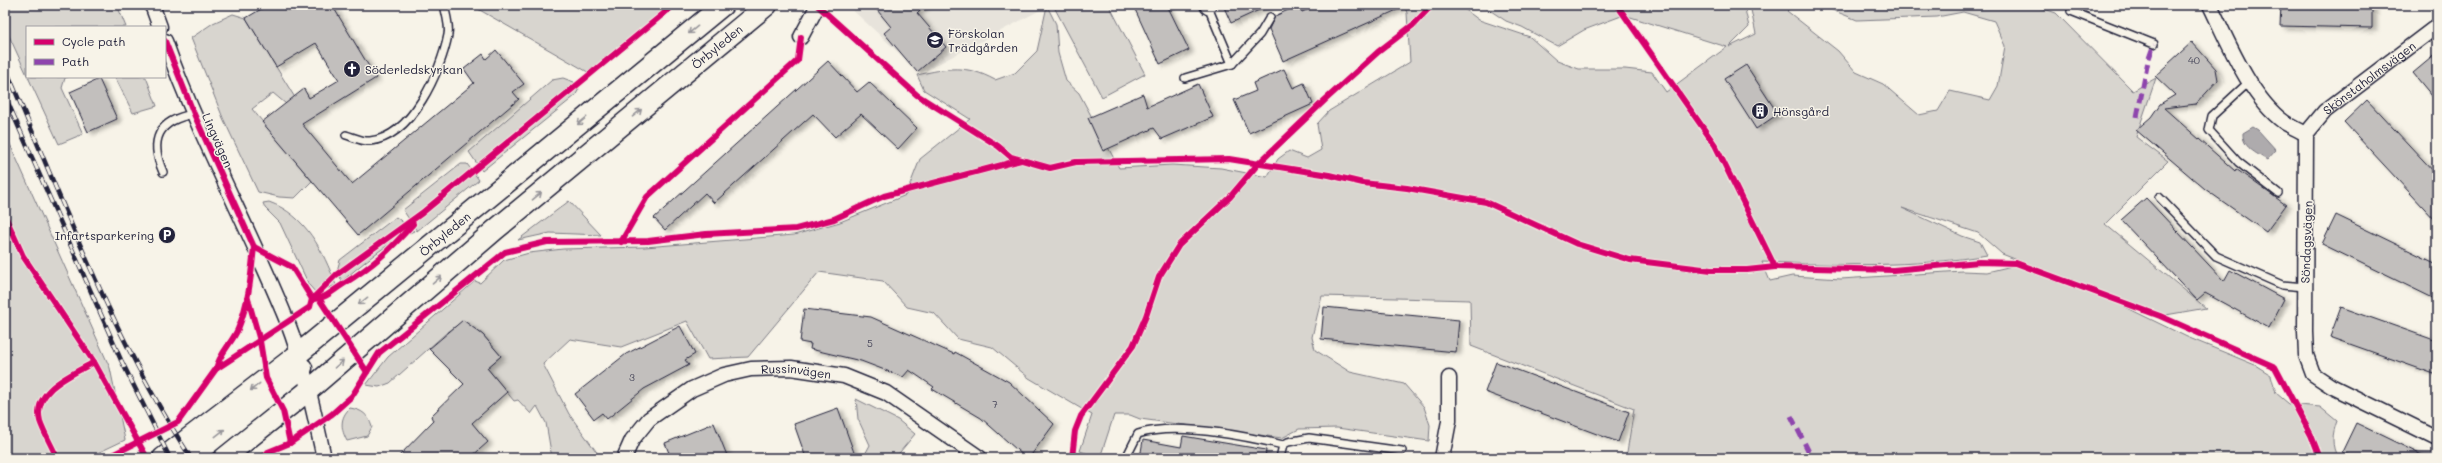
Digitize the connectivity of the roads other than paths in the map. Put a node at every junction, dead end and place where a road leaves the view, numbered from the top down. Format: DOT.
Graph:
graph roads {
  1 [pos="152,5"];
  2 [pos="444,5"];
  3 [pos="723,5"];
  4 [pos="767,5"];
  5 [pos="818,5"];
  6 [pos="2210,5"];
  7 [pos="1207,6"];
  8 [pos="2072,11"];
  9 [pos="1270,17"];
  10 [pos="160,26"];
  11 [pos="2437,26"];
  12 [pos="801,37"];
  13 [pos="166,44"];
  14 [pos="2154,44"];
  15 [pos="1232,64"];
  16 [pos="1185,78"];
  17 [pos="2250,80"];
  18 [pos="194,114"];
  19 [pos="2306,134"];
  20 [pos="346,135"];
  21 [pos="163,172"];
  22 [pos="2278,193"];
  23 [pos="2158,197"];
  24 [pos="2304,287"];
  25 [pos="300,362"];
  26 [pos="1449,378"];
  27 [pos="309,390"];
  28 [pos="2437,438"];
  29 [pos="1283,445"];
  30 [pos="1402,451"];
  31 [pos="163,458"];
  32 [pos="190,458"];
  33 [pos="224,458"];
  34 [pos="324,458"];
  35 [pos="624,458"];
  36 [pos="980,458"];
  37 [pos="1126,458"];
  38 [pos="1280,458"];
  39 [pos="1442,458"];
  1 -- 10 [label="street"];
  2 -- 20 [label="lane"];
  3 -- 25 [label="main road, Örbyleden, one-way"];
  27 -- 4 [label="main road, Örbyleden, one-way"];
  5 -- 12 [label="street"];
  6 -- 17 [label="street"];
  7 -- 15 [label="lane"];
  8 -- 14 [label="lane"];
  9 -- 15 [label="lane"];
  11 -- 19 [label="street, Skönstaholmsvägen"];
  13 -- 18 [label="street, Lingvägen"];
  15 -- 16 [label="lane"];
  17 -- 19 [label="street"];
  17 -- 22 [label="lane"];
  18 -- 21 [label="lane"];
  18 -- 25 [label="street, Lingvägen"];
  19 -- 24 [label="street, Söndagsvägen"];
  23 -- 24 [label="lane"];
  24 -- 28 [label="street, Söndagsvägen"];
  25 -- 27 [label="street, Lingvägen"];
  25 -- 31 [label="main road, Örbyleden, one-way"];
  32 -- 25 [label="main road, Örbyleden, one-way"];
  26 -- 39 [label="street"];
  27 -- 33 [label="main road, Örbyleden"];
  27 -- 34 [label="street, Lingvägen"];
  29 -- 30 [label="lane"];
  29 -- 37 [label="lane"];
  29 -- 38 [label="lane"];
  35 -- 36 [label="street, Russinvägen"];
}
